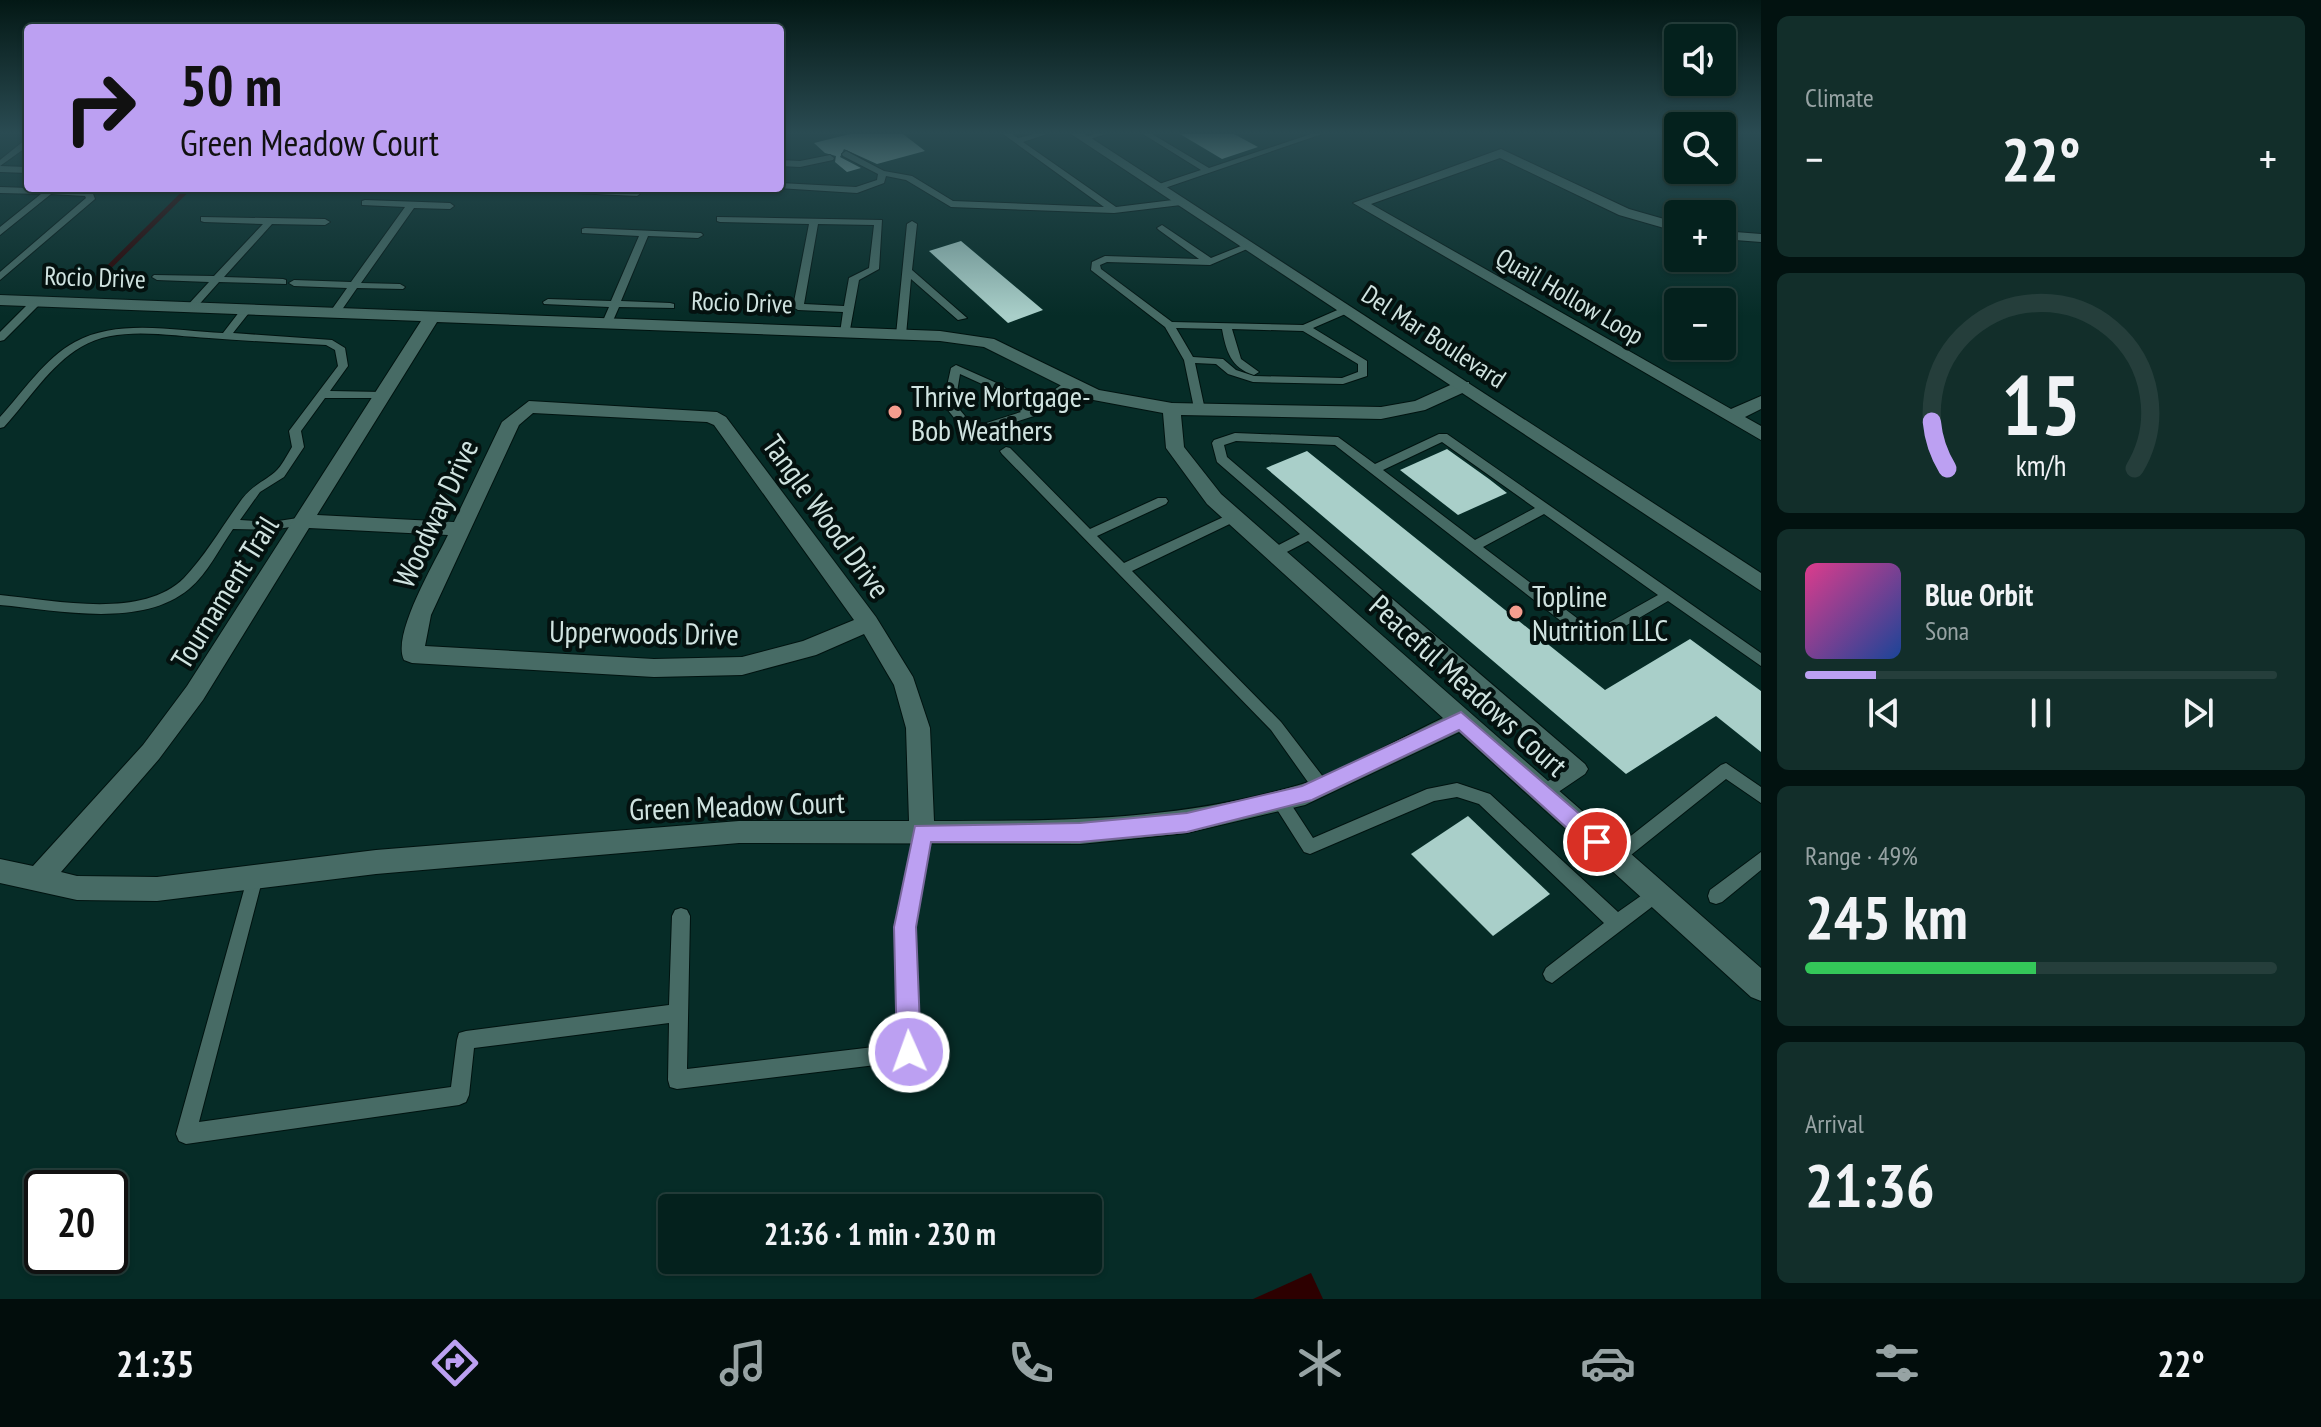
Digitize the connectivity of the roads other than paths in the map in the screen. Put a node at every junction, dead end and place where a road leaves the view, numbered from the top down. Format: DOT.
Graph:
graph roads {
  1 [pos="46,195"];
  2 [pos="90,195"];
  3 [pos="936,195"];
  4 [pos="1092,195"];
  5 [pos="1170,195"];
  6 [pos="1384,195"];
  7 [pos="1588,195"];
  8 [pos="1181,202"];
  9 [pos="365,203"];
  10 [pos="411,205"];
  11 [pos="450,206"];
  12 [pos="1114,210"];
  13 [pos="204,219"];
  14 [pos="720,219"];
  15 [pos="270,221"];
  16 [pos="814,221"];
  17 [pos="325,222"];
  18 [pos="912,224"];
  19 [pos="1664,224"];
  20 [pos="1162,228"];
  21 [pos="585,231"];
  22 [pos="0,232"];
  23 [pos="645,233"];
  24 [pos="698,235"];
  25 [pos="1736,236"];
  26 [pos="1761,238"];
  27 [pos="1249,246"];
  28 [pos="1210,262"];
  29 [pos="907,270"];
  30 [pos="3,272"];
  31 [pos="157,277"];
  32 [pos="217,278"];
  33 [pos="354,285"];
  34 [pos="400,287"];
  35 [pos="0,300"];
  36 [pos="37,301"];
  37 [pos="548,302"];
  38 [pos="614,304"];
  39 [pos="670,306"];
  40 [pos="191,307"];
  41 [pos="247,309"];
  42 [pos="848,309"];
  43 [pos="1346,310"];
  44 [pos="335,312"];
  45 [pos="432,316"];
  46 [pos="962,318"];
  47 [pos="607,323"];
  48 [pos="1169,325"];
  49 [pos="1226,326"];
  50 [pos="1305,328"];
  51 [pos="845,333"];
  52 [pos="901,335"];
  53 [pos="226,336"];
  54 [pos="0,338"];
  55 [pos="1189,360"];
  56 [pos="1363,374"];
  57 [pos="1068,385"];
  58 [pos="1463,386"];
  59 [pos="322,394"];
  60 [pos="383,395"];
  61 [pos="1761,402"];
  62 [pos="529,407"];
  63 [pos="1172,409"];
  64 [pos="1199,410"];
  65 [pos="1030,413"];
  66 [pos="1730,417"];
  67 [pos="0,424"];
  68 [pos="1761,434"];
  69 [pos="1006,451"];
  70 [pos="1374,469"];
  71 [pos="1162,501"];
  72 [pos="1544,508"];
  73 [pos="1234,517"];
  74 [pos="304,521"];
  75 [pos="230,524"];
  76 [pos="461,529"];
  77 [pos="1088,535"];
  78 [pos="1308,535"];
  79 [pos="1474,546"];
  80 [pos="1274,553"];
  81 [pos="1122,570"];
  82 [pos="1761,583"];
  83 [pos="1668,595"];
  84 [pos="0,600"];
  85 [pos="868,623"];
  86 [pos="412,654"];
  87 [pos="1761,660"];
  88 [pos="1461,720"];
  89 [pos="1321,787"];
  90 [pos="1542,794"];
  91 [pos="1761,796"];
  92 [pos="1279,800"];
  93 [pos="922,832"];
  94 [pos="1615,858"];
  95 [pos="1761,860"];
  96 [pos="0,871"];
  97 [pos="255,877"];
  98 [pos="38,879"];
  99 [pos="1655,894"];
  100 [pos="1716,896"];
  101 [pos="681,916"];
  102 [pos="1617,923"];
  103 [pos="1552,974"];
  104 [pos="1761,987"];
  105 [pos="678,1013"];
  1 -- 22 [label="lane"];
  2 -- 30 [label="lane"];
  3 -- 12 [label="lane"];
  4 -- 12 [label="lane"];
  5 -- 8 [label="street, Del Mar Boulevard"];
  6 -- 66 [label="street, Quail Hollow Loop"];
  7 -- 19 [label="street, Quail Hollow Loop"];
  8 -- 12 [label="lane"];
  8 -- 27 [label="street, Del Mar Boulevard"];
  9 -- 10 [label="lane"];
  10 -- 11 [label="lane"];
  10 -- 33 [label="lane"];
  13 -- 15 [label="lane"];
  14 -- 16 [label="lane"];
  15 -- 17 [label="lane"];
  15 -- 32 [label="lane"];
  16 -- 42 [label="lane"];
  16 -- 42 [label="lane"];
  18 -- 29 [label="lane"];
  20 -- 28 [label="lane"];
  21 -- 23 [label="lane"];
  23 -- 24 [label="lane"];
  23 -- 38 [label="lane"];
  25 -- 26 [label="street"];
  27 -- 28 [label="lane"];
  27 -- 43 [label="street, Del Mar Boulevard"];
  28 -- 48 [label="lane"];
  29 -- 46 [label="lane"];
  29 -- 52 [label="lane"];
  31 -- 32 [label="lane"];
  32 -- 33 [label="lane"];
  32 -- 40 [label="lane"];
  33 -- 34 [label="lane"];
  33 -- 44 [label="lane"];
  35 -- 36 [label="street, Rocio Drive"];
  36 -- 40 [label="street, Rocio Drive"];
  36 -- 54 [label="lane"];
  37 -- 38 [label="lane"];
  38 -- 39 [label="lane"];
  38 -- 47 [label="lane"];
  40 -- 41 [label="street, Rocio Drive"];
  41 -- 44 [label="street, Rocio Drive"];
  41 -- 53 [label="lane"];
  42 -- 51 [label="lane"];
  43 -- 50 [label="lane"];
  43 -- 58 [label="street, Del Mar Boulevard"];
  44 -- 45 [label="street, Rocio Drive"];
  45 -- 47 [label="street, Rocio Drive"];
  45 -- 60 [label="street, Tournament Trail"];
  47 -- 51 [label="street, Rocio Drive"];
  48 -- 49 [label="lane"];
  48 -- 55 [label="lane"];
  49 -- 50 [label="lane"];
  49 -- 56 [label="lane"];
  50 -- 56 [label="lane"];
  51 -- 52 [label="street, Rocio Drive"];
  52 -- 57 [label="street, Rocio Drive"];
  53 -- 59 [label="lane"];
  53 -- 67 [label="lane"];
  55 -- 56 [label="lane"];
  55 -- 64 [label="lane"];
  57 -- 63 [label="street, Rocio Drive"];
  57 -- 65 [label="lane"];
  58 -- 64 [label="street, Rocio Drive"];
  58 -- 82 [label="street, Del Mar Boulevard"];
  59 -- 60 [label="lane"];
  59 -- 75 [label="lane"];
  60 -- 74 [label="street, Tournament Trail"];
  61 -- 66 [label="street"];
  62 -- 76 [label="street, Woodway Drive"];
  62 -- 85 [label="street, Tangle Wood Drive"];
  63 -- 64 [label="street, Rocio Drive"];
  63 -- 73 [label="street, Peaceful Meadows Court"];
  65 -- 65 [label="lane"];
  66 -- 68 [label="street, Quail Hollow Loop"];
  69 -- 77 [label="lane"];
  70 -- 72 [label="lane"];
  70 -- 78 [label="lane"];
  70 -- 79 [label="lane"];
  71 -- 77 [label="lane"];
  72 -- 79 [label="lane"];
  72 -- 83 [label="lane"];
  73 -- 80 [label="street, Peaceful Meadows Court"];
  73 -- 81 [label="lane"];
  74 -- 75 [label="lane"];
  74 -- 76 [label="street"];
  74 -- 98 [label="street, Tournament Trail"];
  75 -- 84 [label="lane"];
  76 -- 86 [label="street, Woodway Drive"];
  77 -- 81 [label="lane"];
  78 -- 80 [label="lane"];
  78 -- 90 [label="lane"];
  79 -- 83 [label="lane"];
  80 -- 88 [label="street, Peaceful Meadows Court"];
  81 -- 89 [label="lane"];
  83 -- 87 [label="lane"];
  85 -- 86 [label="street, Upperwoods Drive"];
  85 -- 93 [label="street, Tangle Wood Drive"];
  88 -- 89 [label="street, Green Meadow Court"];
  88 -- 90 [label="street, Peaceful Meadows Court"];
  89 -- 92 [label="street, Green Meadow Court"];
  90 -- 94 [label="street, Peaceful Meadows Court"];
  91 -- 94 [label="lane"];
  92 -- 93 [label="street, Green Meadow Court"];
  92 -- 102 [label="lane"];
  93 -- 97 [label="street, Green Meadow Court"];
  93 -- 105 [label="lane"];
  94 -- 99 [label="street, Peaceful Meadows Court"];
  95 -- 100 [label="lane"];
  96 -- 98 [label="street, Green Meadow Court"];
  97 -- 98 [label="street, Green Meadow Court"];
  97 -- 105 [label="lane"];
  99 -- 102 [label="lane"];
  99 -- 104 [label="street, Peaceful Meadows Court"];
  101 -- 105 [label="lane"];
  102 -- 103 [label="lane"];
}
